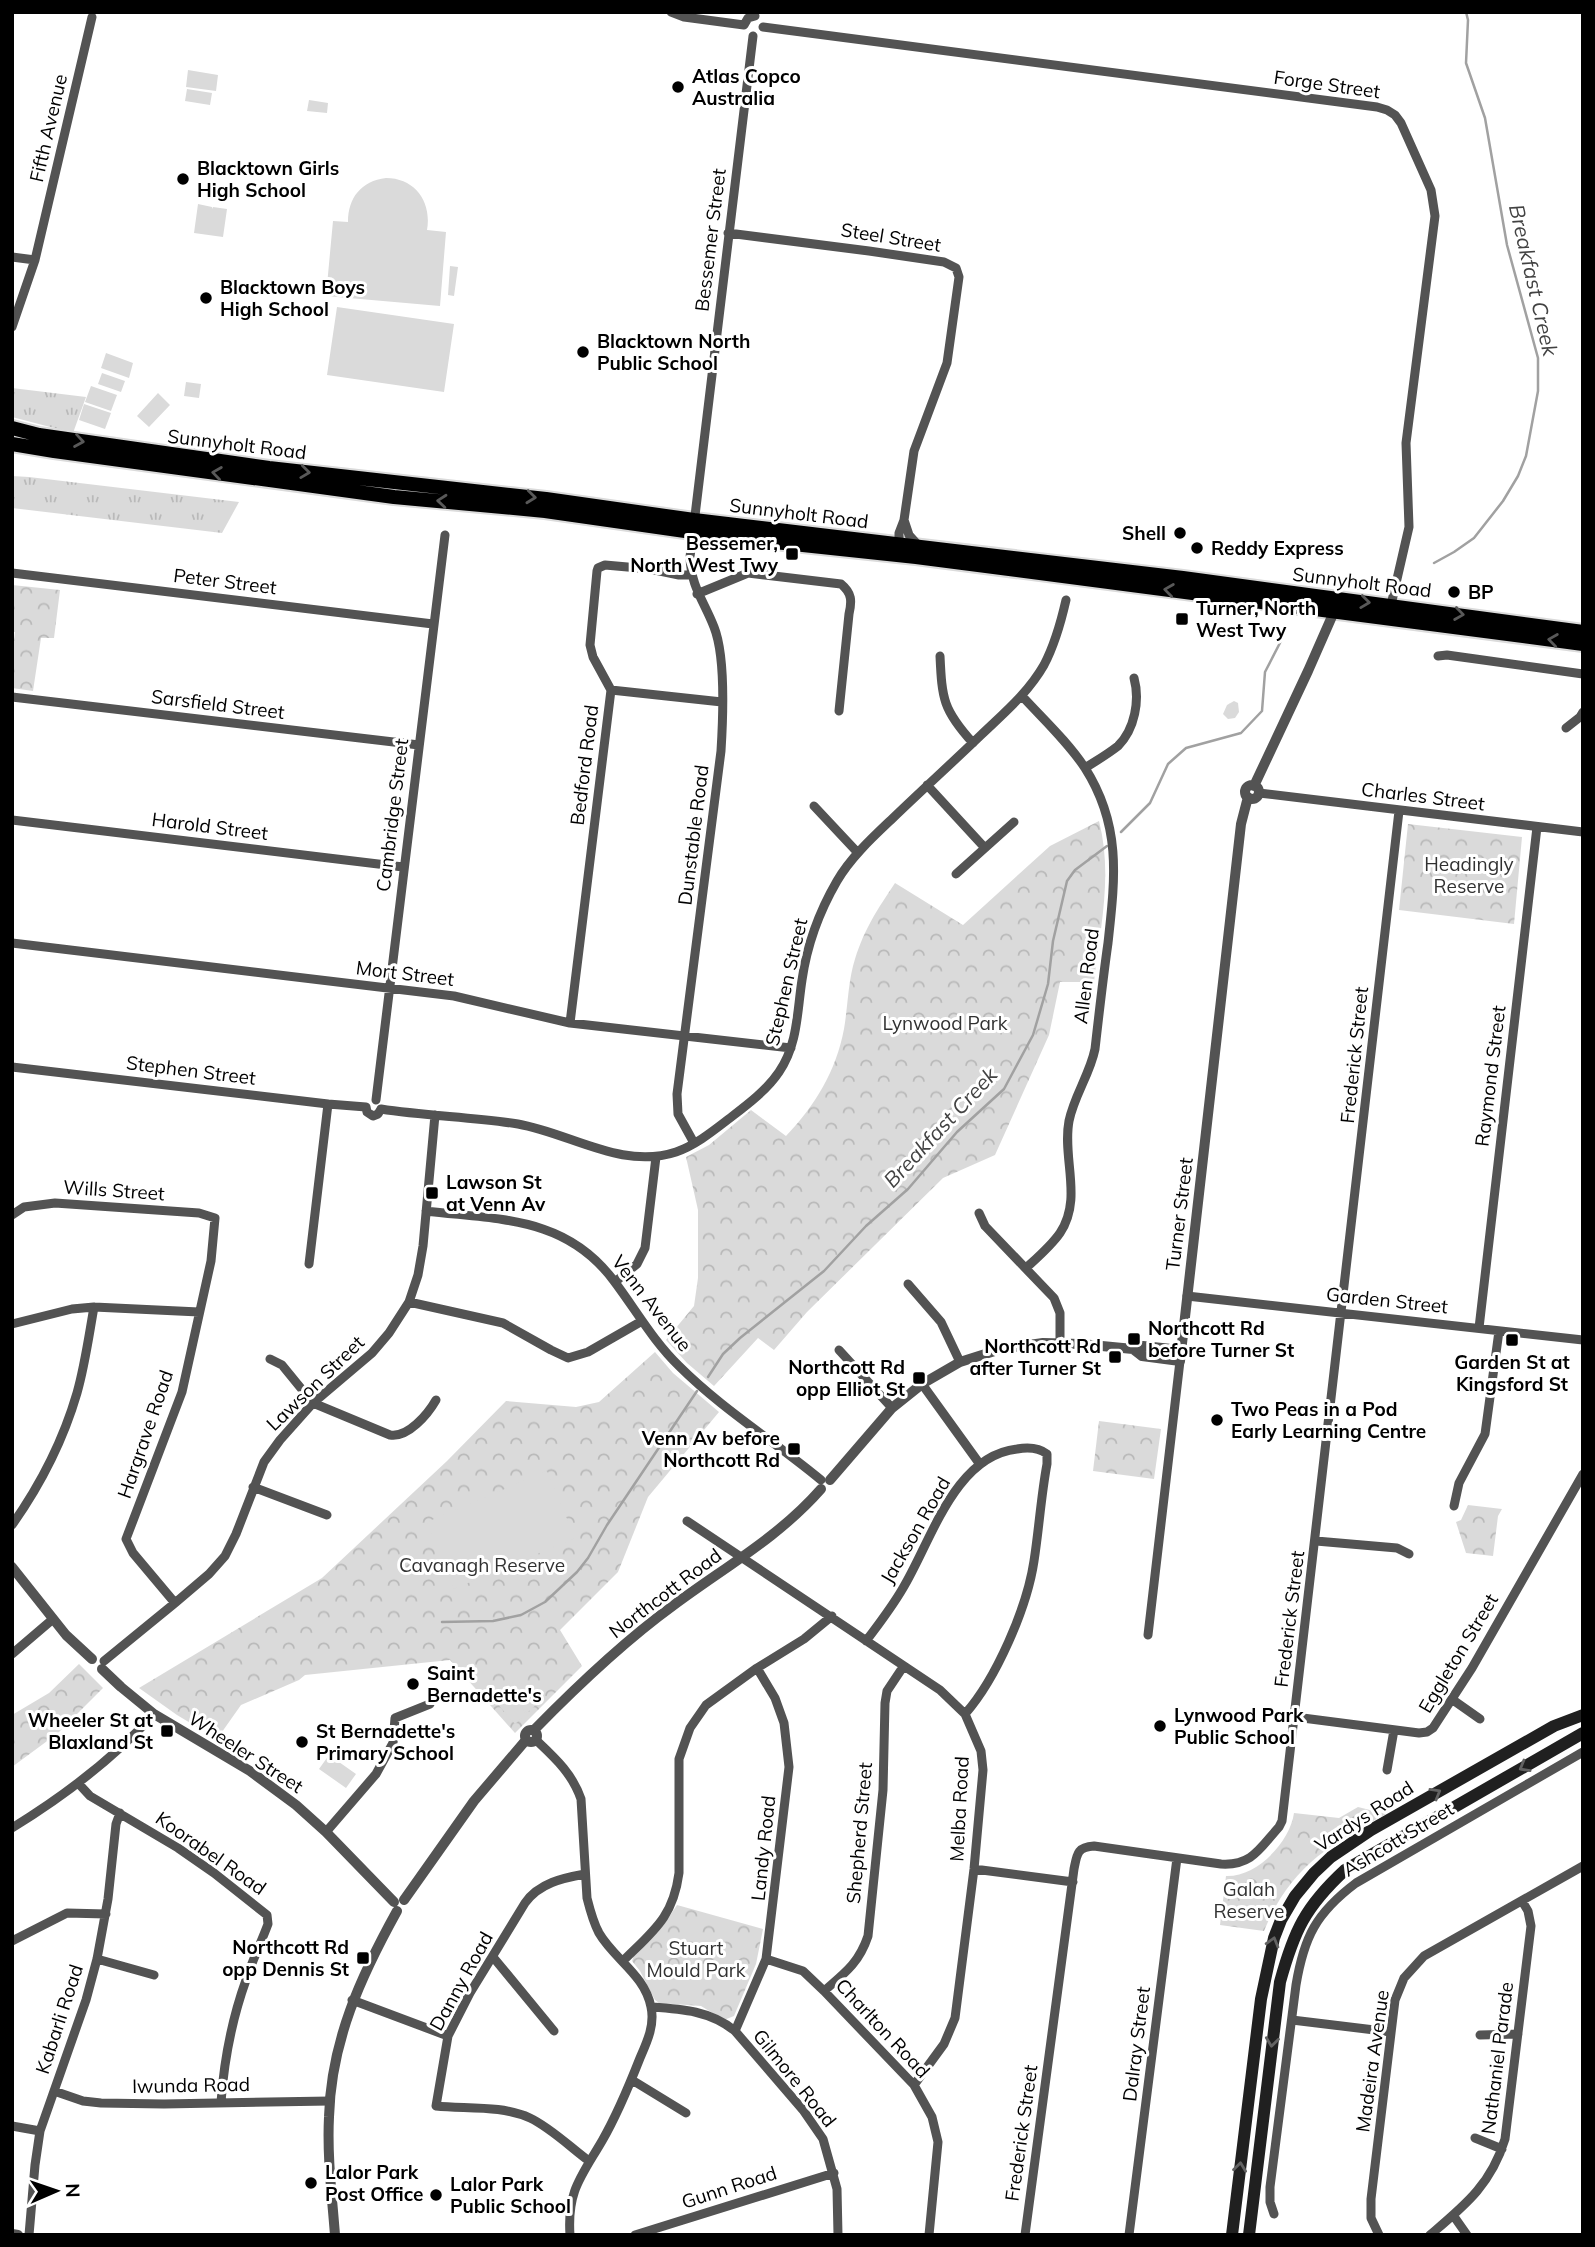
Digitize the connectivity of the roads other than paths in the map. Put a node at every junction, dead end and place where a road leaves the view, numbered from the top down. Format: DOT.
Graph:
graph roads {
  1 [pos="671,12"];
  2 [pos="755,14"];
  3 [pos="92,17"];
  4 [pos="744,25"];
  5 [pos="763,27"];
  6 [pos="753,36"];
  7 [pos="728,233"];
  8 [pos="12,257"];
  9 [pos="35,260"];
  10 [pos="12,327"];
  11 [pos="12,428"];
  12 [pos="12,444"];
  13 [pos="904,520"];
  14 [pos="693,526"];
  15 [pos="445,535"];
  16 [pos="899,544"];
  17 [pos="917,551"];
  18 [pos="12,573"];
  19 [pos="691,575"];
  20 [pos="697,594"];
  21 [pos="1066,600"];
  22 [pos="1391,605"];
  23 [pos="1336,606"];
  24 [pos="1416,621"];
  25 [pos="433,624"];
  26 [pos="1583,632"];
  27 [pos="1583,644"];
  28 [pos="940,656"];
  29 [pos="1437,656"];
  30 [pos="1583,674"];
  31 [pos="1134,678"];
  32 [pos="611,690"];
  33 [pos="1022,696"];
  34 [pos="12,697"];
  35 [pos="722,702"];
  36 [pos="839,711"];
  37 [pos="1583,712"];
  38 [pos="1566,728"];
  39 [pos="973,743"];
  40 [pos="419,745"];
  41 [pos="1085,768"];
  42 [pos="927,785"];
  43 [pos="1254,792"];
  44 [pos="814,806"];
  45 [pos="1399,811"];
  46 [pos="12,820"];
  47 [pos="1014,822"];
  48 [pos="1537,827"];
  49 [pos="1583,832"];
  50 [pos="985,848"];
  51 [pos="858,853"];
  52 [pos="403,867"];
  53 [pos="956,874"];
  54 [pos="12,943"];
  55 [pos="389,988"];
  56 [pos="570,1023"];
  57 [pos="684,1037"];
  58 [pos="791,1048"];
  59 [pos="12,1067"];
  60 [pos="328,1104"];
  61 [pos="379,1105"];
  62 [pos="366,1107"];
  63 [pos="435,1115"];
  64 [pos="694,1143"];
  65 [pos="656,1157"];
  66 [pos="426,1211"];
  67 [pos="979,1213"];
  68 [pos="12,1215"];
  69 [pos="215,1218"];
  70 [pos="309,1264"];
  71 [pos="1026,1268"];
  72 [pos="615,1282"];
  73 [pos="908,1284"];
  74 [pos="1187,1296"];
  75 [pos="409,1302"];
  76 [pos="94,1307"];
  77 [pos="200,1312"];
  78 [pos="1342,1313"];
  79 [pos="642,1321"];
  80 [pos="12,1324"];
  81 [pos="1479,1328"];
  82 [pos="1499,1331"];
  83 [pos="1583,1340"];
  84 [pos="1060,1343"];
  85 [pos="839,1350"];
  86 [pos="1181,1355"];
  87 [pos="270,1359"];
  88 [pos="960,1362"];
  89 [pos="922,1384"];
  90 [pos="436,1399"];
  91 [pos="313,1403"];
  92 [pos="892,1408"];
  93 [pos="979,1463"];
  94 [pos="1583,1474"];
  95 [pos="824,1483"];
  96 [pos="253,1487"];
  97 [pos="1454,1506"];
  98 [pos="327,1515"];
  99 [pos="687,1521"];
  100 [pos="12,1525"];
  101 [pos="1316,1541"];
  102 [pos="1409,1554"];
  103 [pos="742,1558"];
  104 [pos="12,1567"];
  105 [pos="176,1603"];
  106 [pos="831,1616"];
  107 [pos="53,1619"];
  108 [pos="1148,1635"];
  109 [pos="866,1641"];
  110 [pos="12,1654"];
  111 [pos="103,1665"];
  112 [pos="903,1667"];
  113 [pos="757,1668"];
  114 [pos="1453,1700"];
  115 [pos="430,1704"];
  116 [pos="155,1714"];
  117 [pos="965,1714"];
  118 [pos="1583,1715"];
  119 [pos="1294,1717"];
  120 [pos="1480,1719"];
  121 [pos="1394,1730"];
  122 [pos="1583,1732"];
  123 [pos="532,1737"];
  124 [pos="1583,1752"];
  125 [pos="1387,1770"];
  126 [pos="78,1783"];
  127 [pos="120,1813"];
  128 [pos="12,1828"];
  129 [pos="326,1832"];
  130 [pos="1177,1858"];
  131 [pos="1583,1867"];
  132 [pos="974,1870"];
  133 [pos="585,1874"];
  134 [pos="1073,1882"];
  135 [pos="1522,1902"];
  136 [pos="398,1904"];
  137 [pos="106,1914"];
  138 [pos="12,1941"];
  139 [pos="493,1957"];
  140 [pos="97,1959"];
  141 [pos="766,1959"];
  142 [pos="623,1961"];
  143 [pos="154,1975"];
  144 [pos="824,1991"];
  145 [pos="352,2000"];
  146 [pos="652,2007"];
  147 [pos="1292,2020"];
  148 [pos="554,2031"];
  149 [pos="735,2031"];
  150 [pos="1391,2032"];
  151 [pos="1518,2034"];
  152 [pos="1480,2035"];
  153 [pos="448,2036"];
  154 [pos="632,2080"];
  155 [pos="914,2085"];
  156 [pos="54,2091"];
  157 [pos="330,2101"];
  158 [pos="221,2102"];
  159 [pos="686,2112"];
  160 [pos="12,2126"];
  161 [pos="40,2131"];
  162 [pos="1475,2138"];
  163 [pos="1502,2149"];
  164 [pos="589,2161"];
  165 [pos="834,2173"];
  166 [pos="1274,2214"];
  167 [pos="1453,2215"];
  168 [pos="12,2234"];
  169 [pos="18,2235"];
  170 [pos="29,2235"];
  171 [pos="335,2235"];
  172 [pos="570,2235"];
  173 [pos="635,2235"];
  174 [pos="838,2235"];
  175 [pos="929,2235"];
  176 [pos="1025,2235"];
  177 [pos="1129,2235"];
  178 [pos="1232,2235"];
  179 [pos="1249,2235"];
  180 [pos="1379,2235"];
  181 [pos="1430,2235"];
  182 [pos="1467,2235"];
  1 -- 4 [label="street"];
  2 -- 4 [label="street"];
  2 -- 5 [label="street"];
  3 -- 9 [label="street, Fifth Avenue"];
  4 -- 6 [label="street"];
  5 -- 6 [label="street"];
  5 -- 22 [label="street, Forge Street"];
  6 -- 7 [label="street, Bessemer Street"];
  7 -- 13 [label="street, Steel Street"];
  7 -- 14 [label="street, Bessemer Street"];
  8 -- 9 [label="street"];
  9 -- 10 [label="street, Fifth Avenue"];
  11 -- 14 [label="main road, Sunnyholt Road, one-way"];
  14 -- 12 [label="main road, Sunnyholt Road, one-way"];
  13 -- 16 [label="street, Steel Street"];
  13 -- 17 [label="street"];
  14 -- 16 [label="main road, Sunnyholt Road"];
  14 -- 17 [label="main road, Sunnyholt Road"];
  14 -- 19 [label="street, Dunstable Road"];
  15 -- 25 [label="street, Cambridge Street"];
  16 -- 17 [label="main road, Sunnyholt Road"];
  17 -- 23 [label="main road, Sunnyholt Road"];
  18 -- 25 [label="street, Peter Street"];
  19 -- 20 [label="street, Dunstable Road"];
  19 -- 32 [label="street, Bedford Road"];
  20 -- 35 [label="street, Dunstable Road"];
  20 -- 36 [label="street"];
  21 -- 33 [label="street, Stephen Street"];
  23 -- 22 [label="main road, Sunnyholt Road, one-way"];
  22 -- 24 [label="street"];
  22 -- 26 [label="main road, Sunnyholt Road, one-way"];
  23 -- 24 [label="main road, Sunnyholt Road"];
  23 -- 43 [label="street, Turner Street"];
  27 -- 24 [label="main road, Sunnyholt Road, one-way"];
  25 -- 40 [label="street, Cambridge Street"];
  28 -- 39 [label="street"];
  29 -- 30 [label="street"];
  31 -- 41 [label="street"];
  32 -- 35 [label="street"];
  32 -- 56 [label="street, Bedford Road"];
  33 -- 39 [label="street, Stephen Street"];
  33 -- 41 [label="street, Allen Road"];
  34 -- 40 [label="street, Sarsfield Street"];
  35 -- 57 [label="street, Dunstable Road"];
  37 -- 38 [label="street"];
  39 -- 42 [label="street, Stephen Street"];
  40 -- 52 [label="street, Cambridge Street"];
  41 -- 71 [label="street, Allen Road"];
  42 -- 50 [label="street"];
  42 -- 51 [label="street, Stephen Street"];
  43 -- 45 [label="street, Charles Street"];
  43 -- 74 [label="street, Turner Street"];
  44 -- 51 [label="street"];
  45 -- 48 [label="street, Charles Street"];
  45 -- 78 [label="street, Frederick Street"];
  46 -- 52 [label="street, Harold Street"];
  47 -- 50 [label="street"];
  48 -- 49 [label="street, Charles Street"];
  48 -- 81 [label="street, Raymond Street"];
  50 -- 53 [label="street"];
  51 -- 58 [label="street, Stephen Street"];
  52 -- 55 [label="street, Cambridge Street"];
  54 -- 55 [label="street, Mort Street"];
  55 -- 56 [label="street, Mort Street"];
  55 -- 61 [label="street, Cambridge Street"];
  56 -- 57 [label="street, Mort Street"];
  57 -- 58 [label="street, Mort Street"];
  57 -- 64 [label="street, Dunstable Road"];
  58 -- 64 [label="street, Stephen Street"];
  59 -- 60 [label="street, Stephen Street"];
  60 -- 62 [label="street, Stephen Street"];
  60 -- 70 [label="street"];
  61 -- 62 [label="street"];
  61 -- 62 [label="street"];
  61 -- 63 [label="street, Stephen Street"];
  63 -- 65 [label="street, Stephen Street"];
  63 -- 66 [label="street, Lawson Street"];
  64 -- 65 [label="street, Stephen Street"];
  65 -- 72 [label="street"];
  66 -- 72 [label="street, Venn Avenue"];
  66 -- 75 [label="street, Lawson Street"];
  67 -- 71 [label="street"];
  68 -- 69 [label="street, Wills Street"];
  69 -- 77 [label="street, Hargrave Road"];
  71 -- 84 [label="street"];
  72 -- 79 [label="street, Venn Avenue"];
  73 -- 88 [label="street"];
  74 -- 78 [label="street, Garden Street"];
  74 -- 86 [label="street, Turner Street"];
  75 -- 79 [label="street"];
  75 -- 91 [label="street, Lawson Street"];
  76 -- 77 [label="street"];
  76 -- 80 [label="street"];
  76 -- 100 [label="street"];
  77 -- 105 [label="street, Hargrave Road"];
  78 -- 81 [label="street, Garden Street"];
  78 -- 101 [label="street, Frederick Street"];
  79 -- 95 [label="street, Venn Avenue"];
  81 -- 82 [label="street, Garden Street"];
  82 -- 83 [label="street, Garden Street"];
  82 -- 97 [label="street"];
  84 -- 86 [label="street, Northcott Road"];
  84 -- 88 [label="street, Northcott Road"];
  85 -- 92 [label="street"];
  86 -- 108 [label="street, Turner Street"];
  87 -- 91 [label="street"];
  88 -- 89 [label="street, Northcott Road"];
  89 -- 92 [label="street, Northcott Road"];
  89 -- 93 [label="street"];
  90 -- 91 [label="street"];
  91 -- 96 [label="street, Lawson Street"];
  92 -- 95 [label="street, Northcott Road"];
  93 -- 109 [label="street, Jackson Road"];
  93 -- 117 [label="street, Jackson Road"];
  94 -- 114 [label="street, Eggleton Street"];
  95 -- 103 [label="street, Northcott Road"];
  96 -- 98 [label="street"];
  96 -- 105 [label="street, Lawson Street"];
  99 -- 103 [label="street, Melba Road"];
  101 -- 102 [label="street"];
  101 -- 119 [label="street, Frederick Street"];
  103 -- 106 [label="street, Melba Road"];
  103 -- 123 [label="street, Northcott Road"];
  104 -- 107 [label="street"];
  105 -- 111 [label="street, Lawson Street"];
  106 -- 109 [label="street, Melba Road"];
  106 -- 113 [label="street"];
  107 -- 110 [label="street"];
  107 -- 111 [label="street"];
  109 -- 112 [label="street, Melba Road"];
  111 -- 116 [label="street, Wheeler Street"];
  112 -- 117 [label="street, Melba Road"];
  112 -- 144 [label="street, Shepherd Street"];
  113 -- 141 [label="street, Landy Road"];
  113 -- 142 [label="street"];
  114 -- 120 [label="street"];
  114 -- 121 [label="street, Eggleton Street"];
  115 -- 129 [label="street"];
  116 -- 126 [label="street"];
  116 -- 129 [label="street, Wheeler Street"];
  117 -- 132 [label="street, Melba Road"];
  178 -- 118 [label="main road, Vardys Road, one-way"];
  119 -- 121 [label="street, Eggleton Street"];
  119 -- 130 [label="street, Frederick Street"];
  121 -- 125 [label="street"];
  122 -- 179 [label="main road, Vardys Road, one-way"];
  123 -- 133 [label="street"];
  123 -- 136 [label="street, Northcott Road"];
  124 -- 147 [label="street, Ashcott Street"];
  126 -- 127 [label="street, Koorabel Road"];
  126 -- 128 [label="street"];
  127 -- 137 [label="street, Kabarli Road"];
  127 -- 158 [label="street, Koorabel Road"];
  129 -- 136 [label="street, Wheeler Street"];
  130 -- 134 [label="street, Frederick Street"];
  130 -- 177 [label="street, Dalray Street"];
  131 -- 135 [label="street, Madeira Avenue"];
  132 -- 134 [label="street"];
  132 -- 155 [label="street, Melba Road"];
  133 -- 139 [label="street, Danny Road"];
  133 -- 142 [label="street"];
  134 -- 176 [label="street, Frederick Street"];
  135 -- 150 [label="street, Madeira Avenue"];
  135 -- 151 [label="street, Nathaniel Parade"];
  136 -- 145 [label="street, Northcott Road"];
  137 -- 138 [label="street"];
  137 -- 140 [label="street, Kabarli Road"];
  139 -- 148 [label="street"];
  139 -- 153 [label="street, Danny Road"];
  140 -- 143 [label="street"];
  140 -- 156 [label="street, Kabarli Road"];
  141 -- 144 [label="street, Charlton Road"];
  141 -- 149 [label="street, Landy Road"];
  142 -- 146 [label="street"];
  144 -- 155 [label="street, Charlton Road"];
  145 -- 153 [label="street"];
  145 -- 157 [label="street, Northcott Road"];
  146 -- 149 [label="street, Gilmore Road"];
  146 -- 154 [label="street"];
  147 -- 150 [label="street"];
  147 -- 166 [label="street, Ashcott Street"];
  149 -- 165 [label="street, Gilmore Road"];
  150 -- 180 [label="street, Madeira Avenue"];
  151 -- 152 [label="street"];
  151 -- 163 [label="street, Nathaniel Parade"];
  153 -- 164 [label="street, Danny Road"];
  154 -- 159 [label="street"];
  154 -- 164 [label="street"];
  155 -- 175 [label="street, Charlton Road"];
  156 -- 158 [label="street, Iwunda Road"];
  156 -- 161 [label="street, Kabarli Road"];
  157 -- 158 [label="street, Iwunda Road"];
  157 -- 171 [label="street, Northcott Road"];
  160 -- 161 [label="street"];
  161 -- 170 [label="street, Kabarli Road"];
  162 -- 163 [label="street"];
  163 -- 167 [label="street, Nathaniel Parade"];
  164 -- 172 [label="street"];
  165 -- 173 [label="street, Gunn Road"];
  165 -- 174 [label="street, Gilmore Road"];
  167 -- 181 [label="street, Nathaniel Parade"];
  167 -- 182 [label="street"];
  168 -- 169 [label="street"];
}
